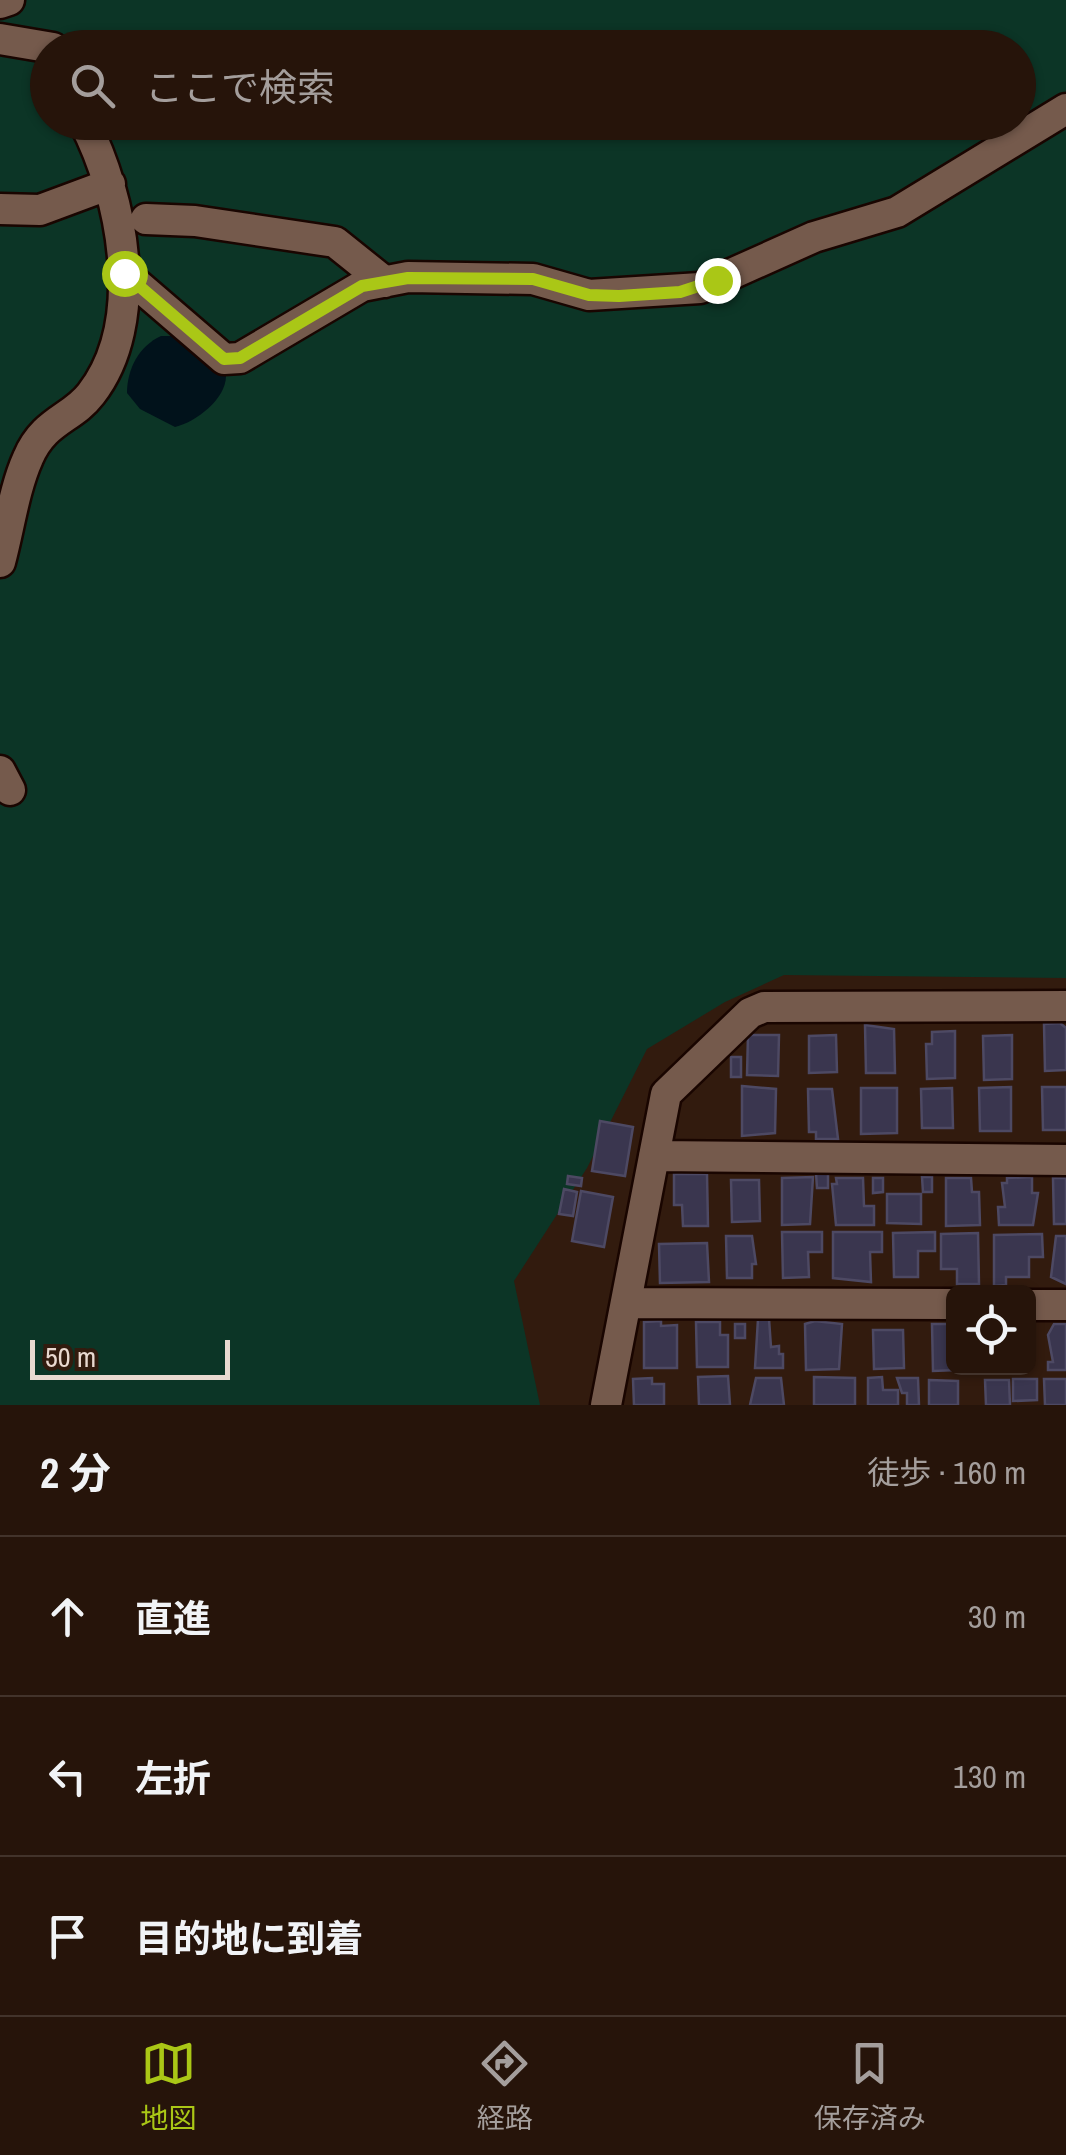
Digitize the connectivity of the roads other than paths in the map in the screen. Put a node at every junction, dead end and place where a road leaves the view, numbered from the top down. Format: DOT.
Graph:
graph roads {
  1 [pos="10,0"];
  2 [pos="0,3"];
  3 [pos="0,38"];
  4 [pos="30,44"];
  5 [pos="1066,110"];
  6 [pos="1036,128"];
  7 [pos="92,140"];
  8 [pos="1016,140"];
  9 [pos="110,184"];
  10 [pos="0,209"];
  11 [pos="146,219"];
  12 [pos="124,273"];
  13 [pos="385,282"];
  14 [pos="0,562"];
  15 [pos="1066,1006"];
  16 [pos="654,1156"];
  17 [pos="1066,1160"];
  18 [pos="628,1302"];
  19 [pos="946,1304"];
  20 [pos="1036,1305"];
  21 [pos="1066,1305"];
  22 [pos="606,1405"];
  1 -- 2 [label="street"];
  3 -- 4 [label="street"];
  5 -- 6 [label="street"];
  7 -- 9 [label="street"];
  8 -- 13 [label="street"];
  9 -- 10 [label="street"];
  9 -- 12 [label="street"];
  11 -- 13 [label="street"];
  12 -- 13 [label="street"];
  12 -- 14 [label="street"];
  15 -- 16 [label="street"];
  16 -- 17 [label="street"];
  16 -- 18 [label="street"];
  18 -- 19 [label="street"];
  18 -- 22 [label="street"];
  20 -- 21 [label="street"];
}
